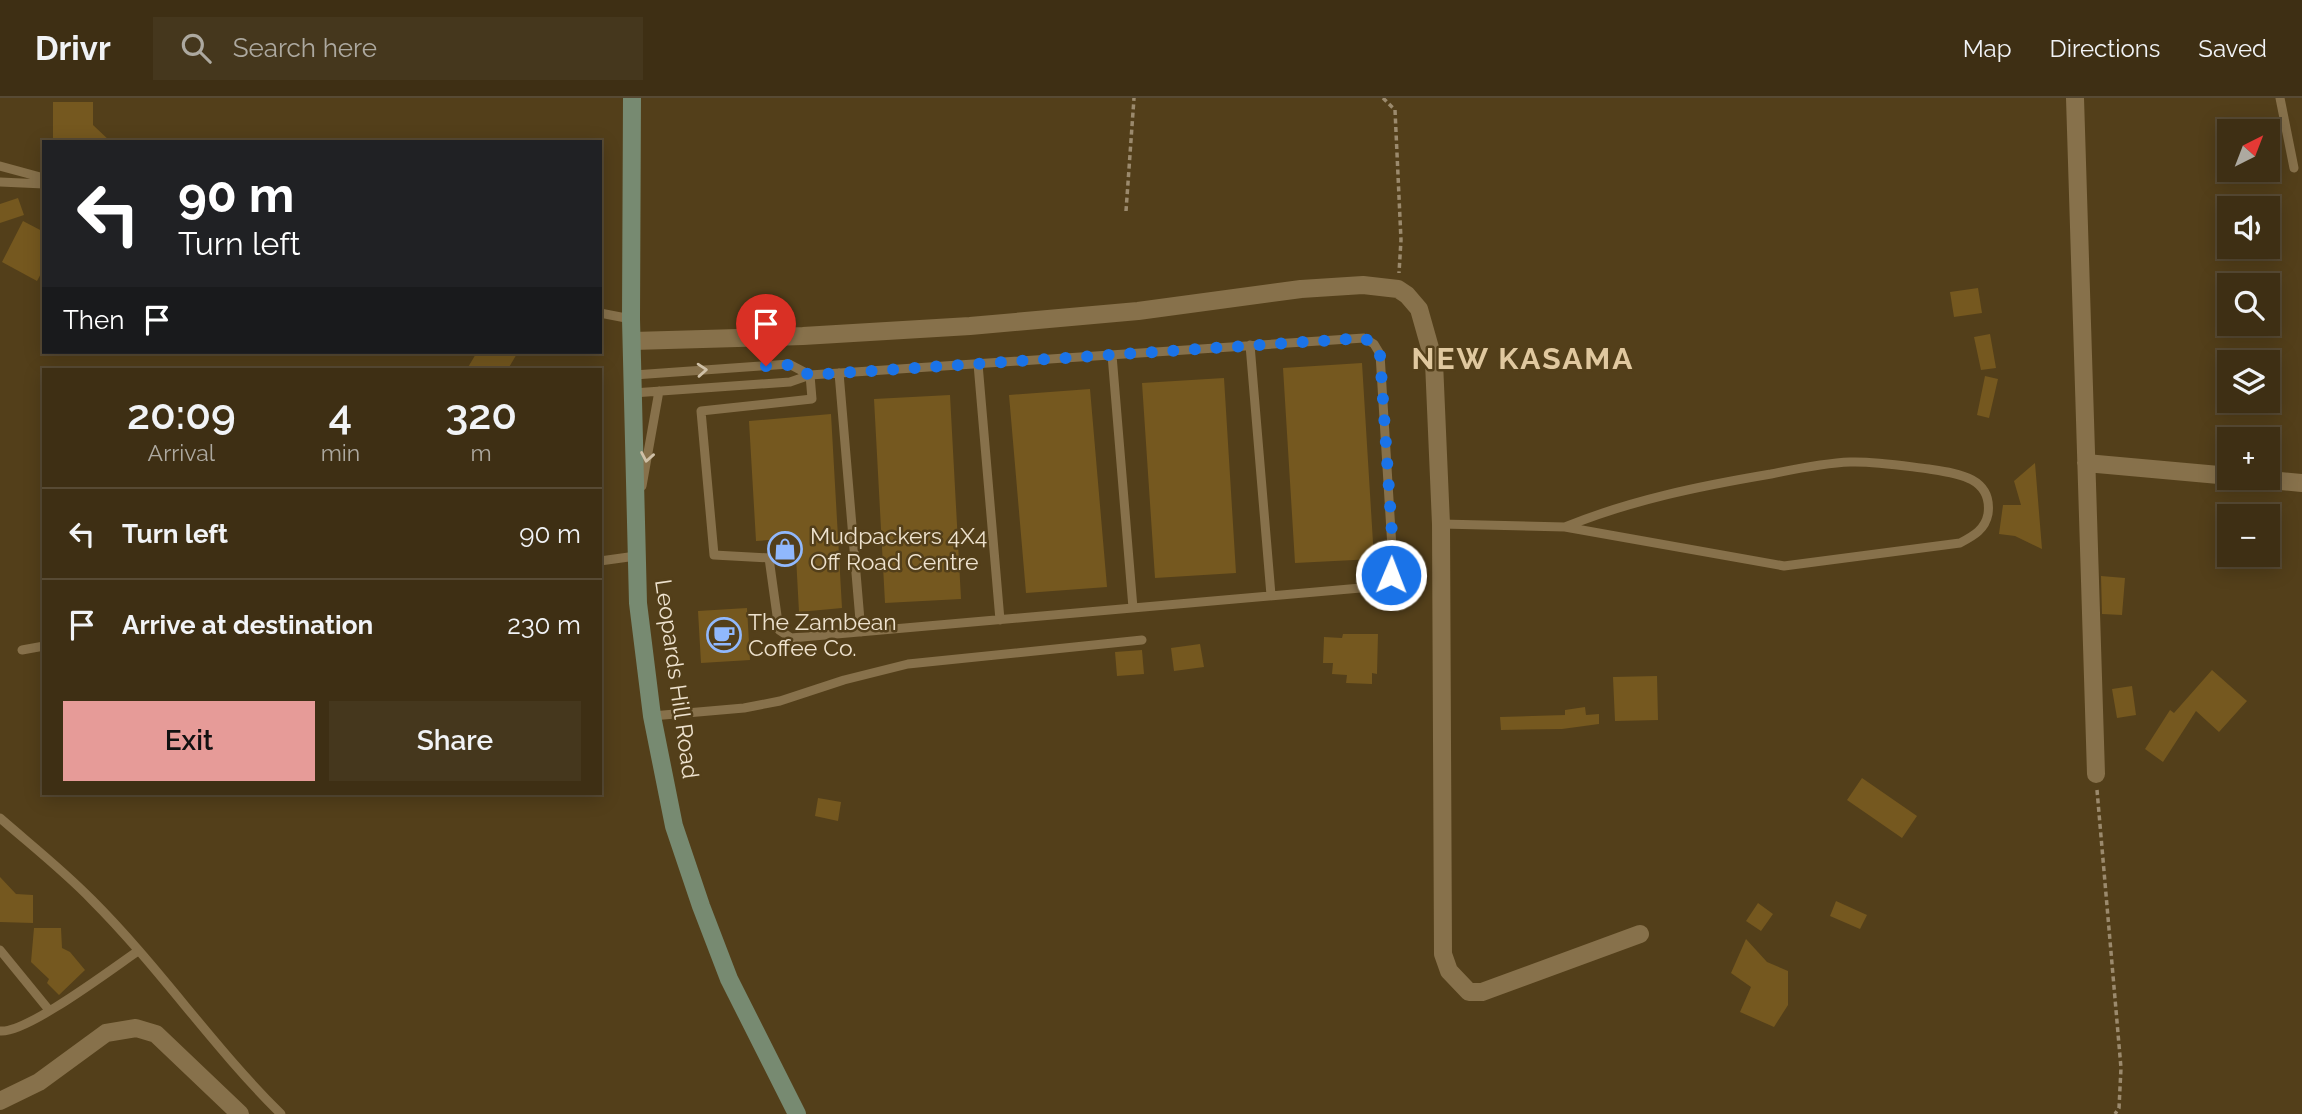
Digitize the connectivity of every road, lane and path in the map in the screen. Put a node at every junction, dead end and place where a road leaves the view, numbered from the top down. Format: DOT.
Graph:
graph roads {
  1 [pos="632,98"];
  2 [pos="1134,98"];
  3 [pos="1383,98"];
  4 [pos="2075,98"];
  5 [pos="2280,98"];
  6 [pos="0,166"];
  7 [pos="2294,168"];
  8 [pos="42,177"];
  9 [pos="0,182"];
  10 [pos="42,184"];
  11 [pos="1126,211"];
  12 [pos="1398,289"];
  13 [pos="602,313"];
  14 [pos="631,319"];
  15 [pos="633,341"];
  16 [pos="1250,345"];
  17 [pos="1112,355"];
  18 [pos="978,363"];
  19 [pos="839,373"];
  20 [pos="810,375"];
  21 [pos="634,384"];
  22 [pos="659,391"];
  23 [pos="2087,463"];
  24 [pos="2217,475"];
  25 [pos="2280,481"];
  26 [pos="2302,483"];
  27 [pos="635,522"];
  28 [pos="1441,524"];
  29 [pos="1565,527"];
  30 [pos="636,556"];
  31 [pos="602,561"];
  32 [pos="1271,596"];
  33 [pos="1133,608"];
  34 [pos="1000,620"];
  35 [pos="861,632"];
  36 [pos="1142,640"];
  37 [pos="42,646"];
  38 [pos="22,650"];
  39 [pos="652,716"];
  40 [pos="2096,774"];
  41 [pos="0,818"];
  42 [pos="1640,934"];
  43 [pos="0,950"];
  44 [pos="138,951"];
  45 [pos="49,1010"];
  46 [pos="0,1031"];
  47 [pos="0,1101"];
  48 [pos="240,1114"];
  49 [pos="281,1114"];
  50 [pos="797,1114"];
  51 [pos="2115,1114"];
  1 -- 14 [label="main road, Leopards Hill Road"];
  2 -- 11 [label="path"];
  3 -- 12 [label="path"];
  4 -- 23 [label="street"];
  5 -- 7 [label="lane"];
  6 -- 8 [label="lane"];
  9 -- 10 [label="lane"];
  12 -- 15 [label="street"];
  12 -- 28 [label="street"];
  13 -- 14 [label="lane"];
  14 -- 15 [label="main road, Leopards Hill Road"];
  15 -- 21 [label="main road, Leopards Hill Road"];
  16 -- 17 [label="lane"];
  16 -- 32 [label="lane"];
  16 -- 32 [label="lane"];
  17 -- 18 [label="lane"];
  17 -- 33 [label="lane"];
  18 -- 19 [label="lane"];
  18 -- 34 [label="lane"];
  19 -- 20 [label="lane"];
  19 -- 35 [label="lane"];
  21 -- 20 [label="lane, one-way"];
  20 -- 22 [label="lane"];
  20 -- 35 [label="lane"];
  21 -- 22 [label="lane"];
  21 -- 27 [label="main road, Leopards Hill Road"];
  22 -- 27 [label="lane, one-way"];
  23 -- 24 [label="street"];
  23 -- 40 [label="street"];
  25 -- 26 [label="street"];
  27 -- 30 [label="main road, Leopards Hill Road"];
  28 -- 29 [label="lane"];
  28 -- 42 [label="street"];
  29 -- 29 [label="lane"];
  30 -- 31 [label="lane"];
  30 -- 39 [label="main road, Leopards Hill Road"];
  32 -- 33 [label="lane"];
  33 -- 34 [label="lane"];
  34 -- 35 [label="lane"];
  36 -- 39 [label="lane"];
  37 -- 38 [label="lane"];
  39 -- 50 [label="main road, Leopards Hill Road"];
  40 -- 51 [label="path"];
  41 -- 44 [label="lane"];
  43 -- 45 [label="lane"];
  44 -- 45 [label="lane"];
  44 -- 49 [label="lane"];
  45 -- 46 [label="lane"];
  47 -- 48 [label="street"];
}
